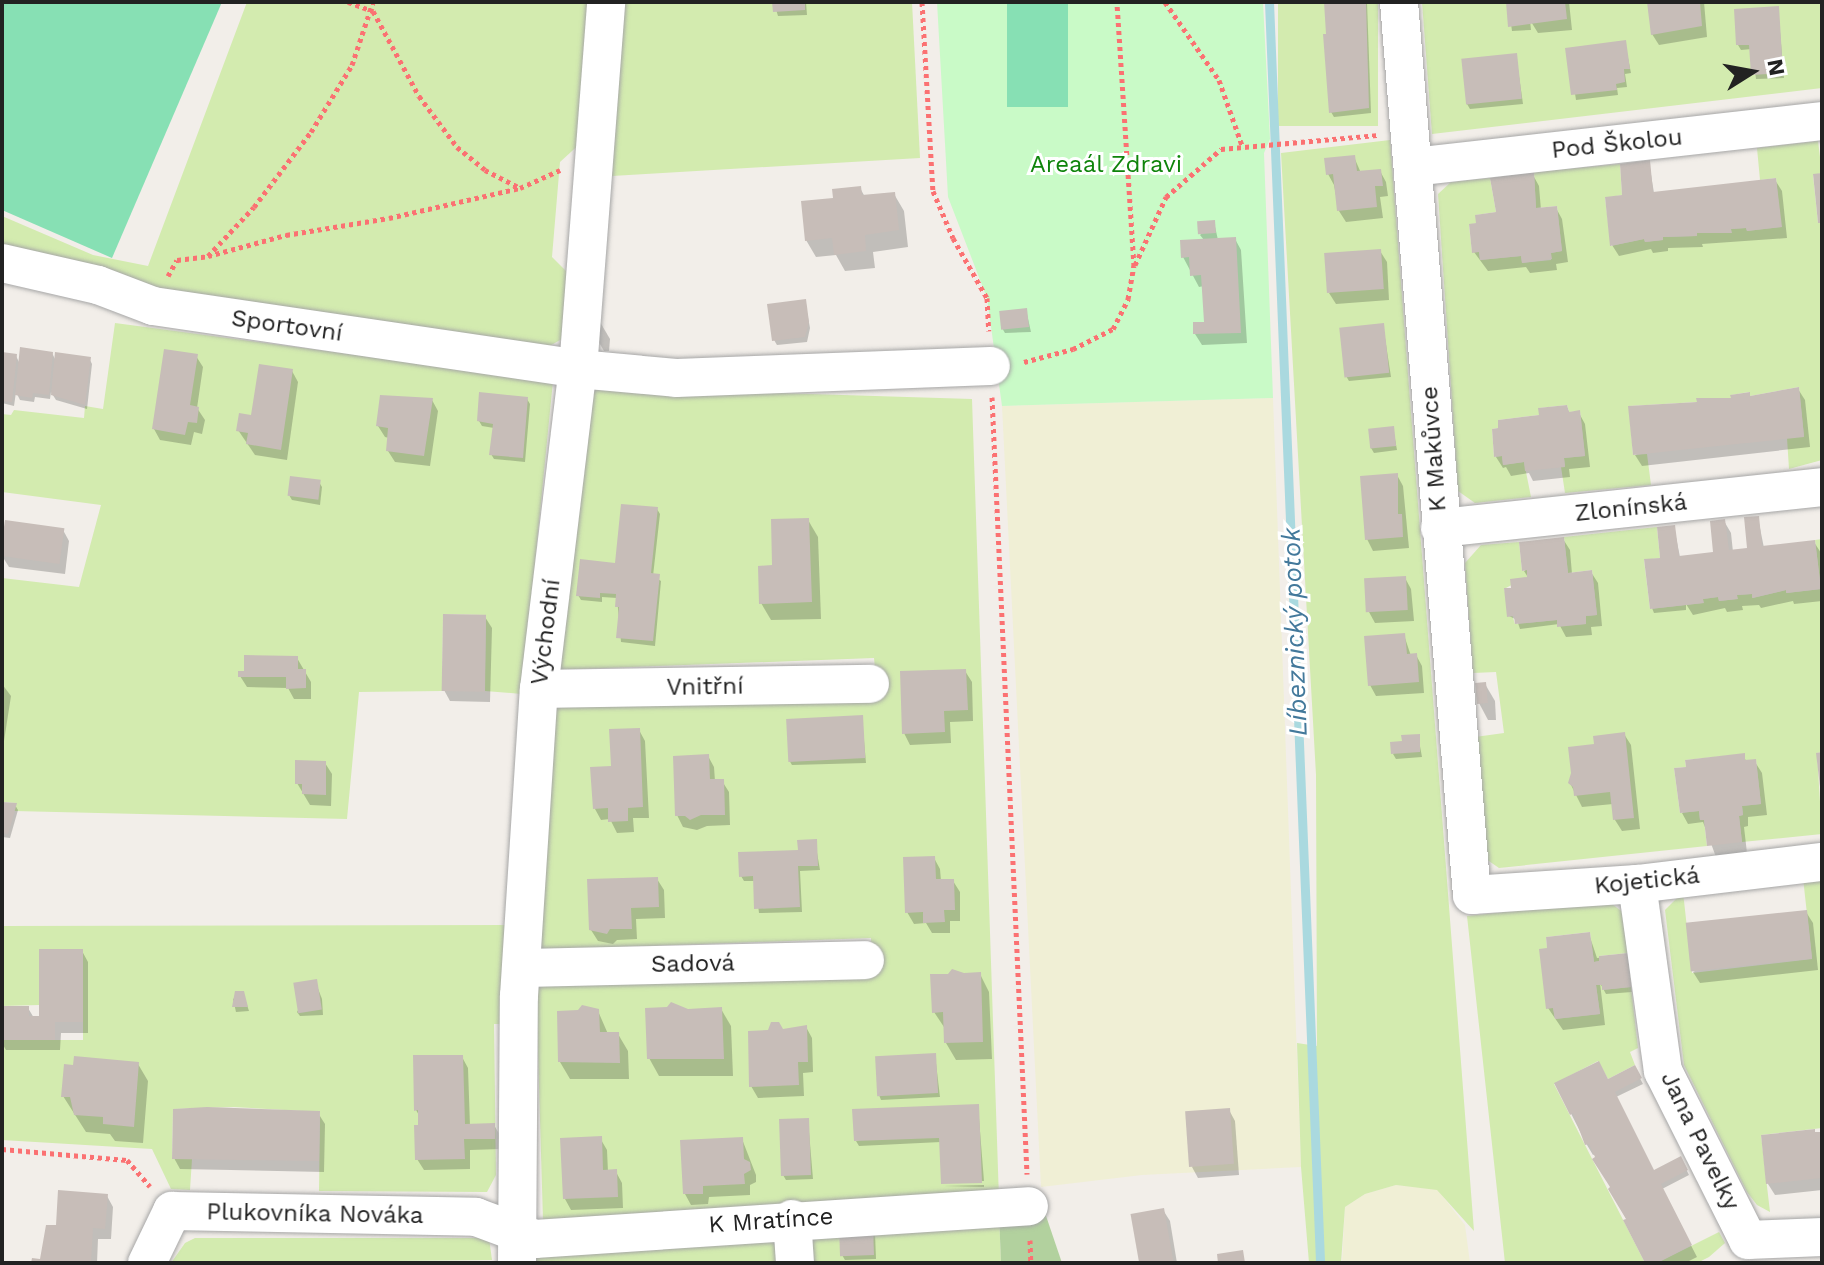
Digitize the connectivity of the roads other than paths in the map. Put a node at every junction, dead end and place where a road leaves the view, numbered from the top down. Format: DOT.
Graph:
graph roads {
  1 [pos="606,2"];
  2 [pos="1399,2"];
  3 [pos="1822,121"];
  4 [pos="1411,149"];
  5 [pos="2,263"];
  6 [pos="991,366"];
  7 [pos="578,369"];
  8 [pos="1822,487"];
  9 [pos="1440,528"];
  10 [pos="870,684"];
  11 [pos="539,689"];
  12 [pos="1822,862"];
  13 [pos="1637,884"];
  14 [pos="1472,895"];
  15 [pos="865,960"];
  16 [pos="522,968"];
  17 [pos="1029,1206"];
  18 [pos="792,1219"];
  19 [pos="516,1246"];
  20 [pos="1815,1246"];
  21 [pos="147,1263"];
  22 [pos="795,1263"];
  1 -- 7 [label="street, Východní"];
  2 -- 4 [label="street, K Makůvce"];
  3 -- 4 [label="street, Pod Školou"];
  4 -- 9 [label="street, K Makůvce"];
  5 -- 7 [label="street, Sportovní"];
  6 -- 7 [label="street, Sportovní"];
  7 -- 11 [label="street, Východní"];
  8 -- 9 [label="street, Zlonínská"];
  9 -- 14 [label="street, K Makůvce"];
  10 -- 11 [label="street, Vnitřní"];
  11 -- 16 [label="street, Východní"];
  12 -- 13 [label="street, Kojetická"];
  13 -- 14 [label="street, Kojetická"];
  13 -- 20 [label="street, Jana Pavelky"];
  15 -- 16 [label="street, Sadová"];
  16 -- 19 [label="street, Východní"];
  17 -- 18 [label="street, K Mratínce"];
  18 -- 19 [label="street, K Mratínce"];
  18 -- 22 [label="street"];
  19 -- 21 [label="street, Plukovníka Nováka"];
}
